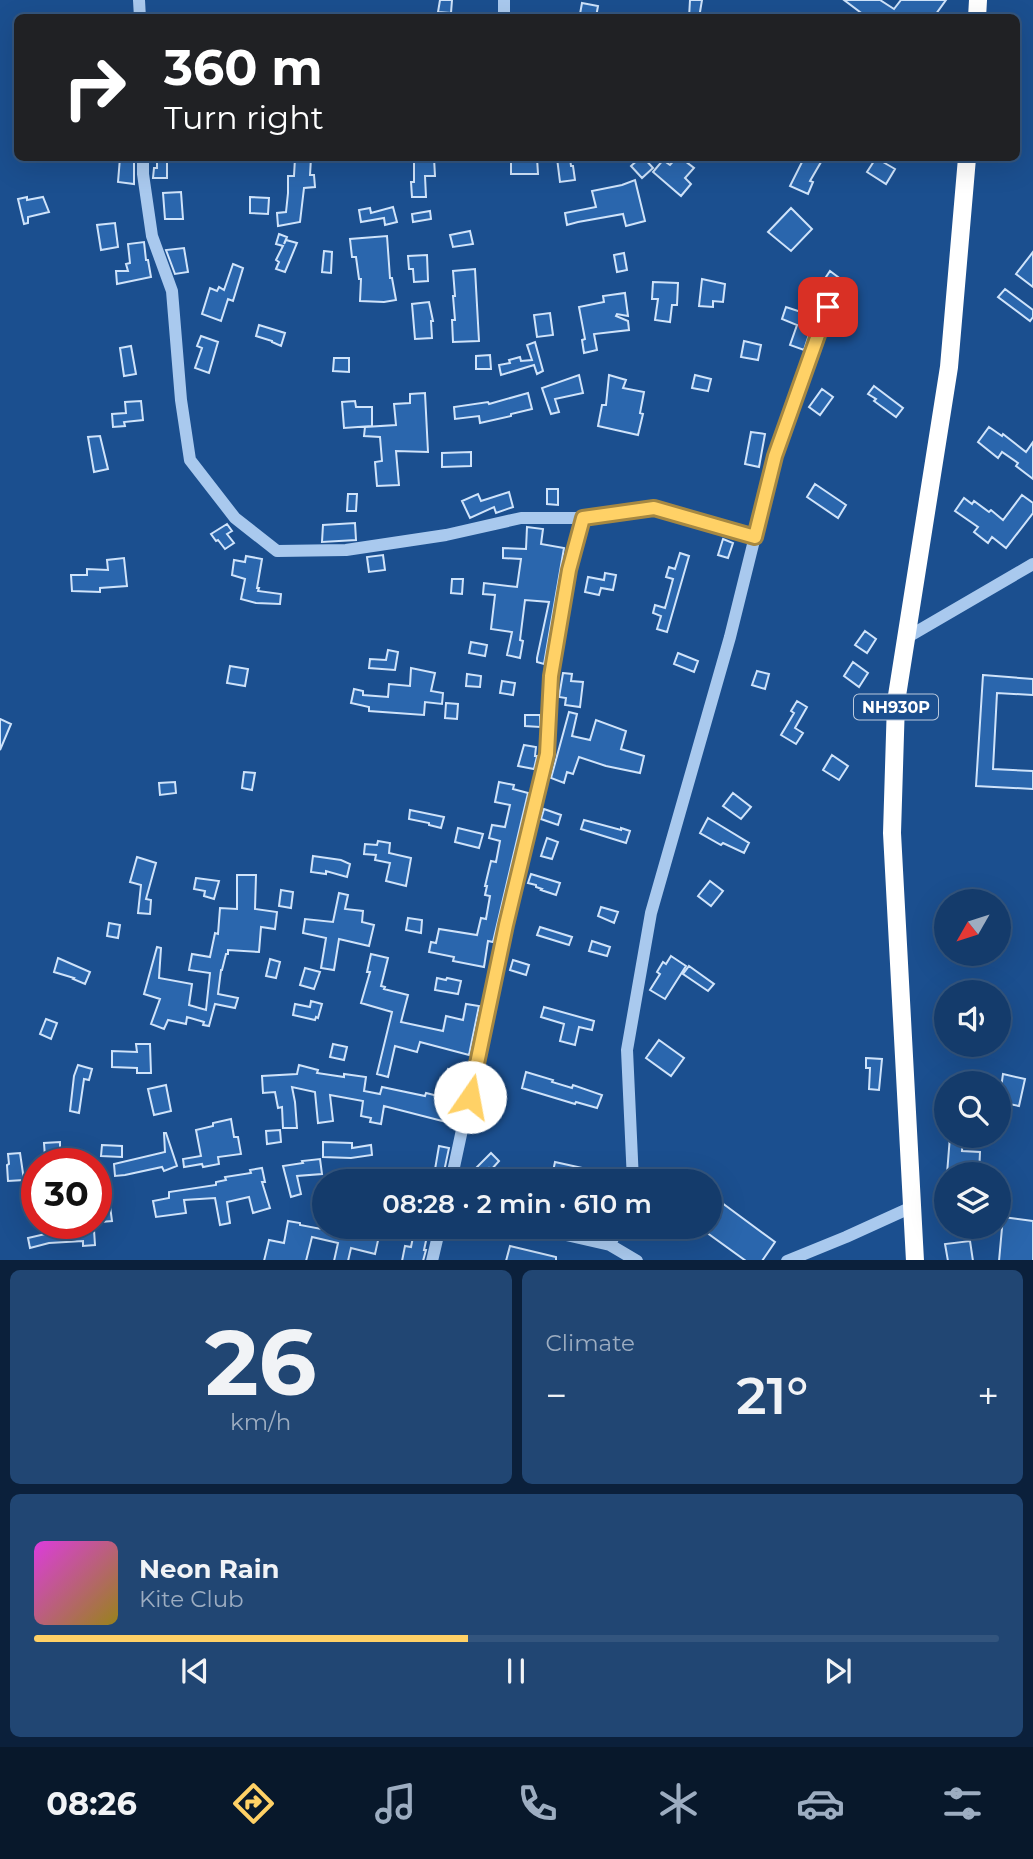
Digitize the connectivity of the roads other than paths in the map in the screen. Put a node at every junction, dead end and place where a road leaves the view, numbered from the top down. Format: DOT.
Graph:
graph roads {
  1 [pos="143,161"];
  2 [pos="967,161"];
  3 [pos="828,307"];
  4 [pos="583,518"];
  5 [pos="755,537"];
  6 [pos="1033,564"];
  7 [pos="906,638"];
  8 [pos="454,1169"];
  9 [pos="632,1169"];
  10 [pos="912,1207"];
  11 [pos="437,1239"];
  12 [pos="584,1239"];
  13 [pos="613,1239"];
  14 [pos="610,1245"];
  15 [pos="432,1260"];
  16 [pos="635,1260"];
  17 [pos="789,1260"];
  18 [pos="915,1260"];
  1 -- 4 [label="street"];
  2 -- 7 [label="highway, NH930P"];
  3 -- 5 [label="street"];
  4 -- 5 [label="street"];
  4 -- 8 [label="street"];
  5 -- 9 [label="street"];
  6 -- 7 [label="street"];
  7 -- 10 [label="highway, NH930P"];
  10 -- 17 [label="street"];
  10 -- 18 [label="highway, NH930P"];
  11 -- 15 [label="street"];
  12 -- 14 [label="street"];
  13 -- 14 [label="street"];
  14 -- 16 [label="street"];
}
